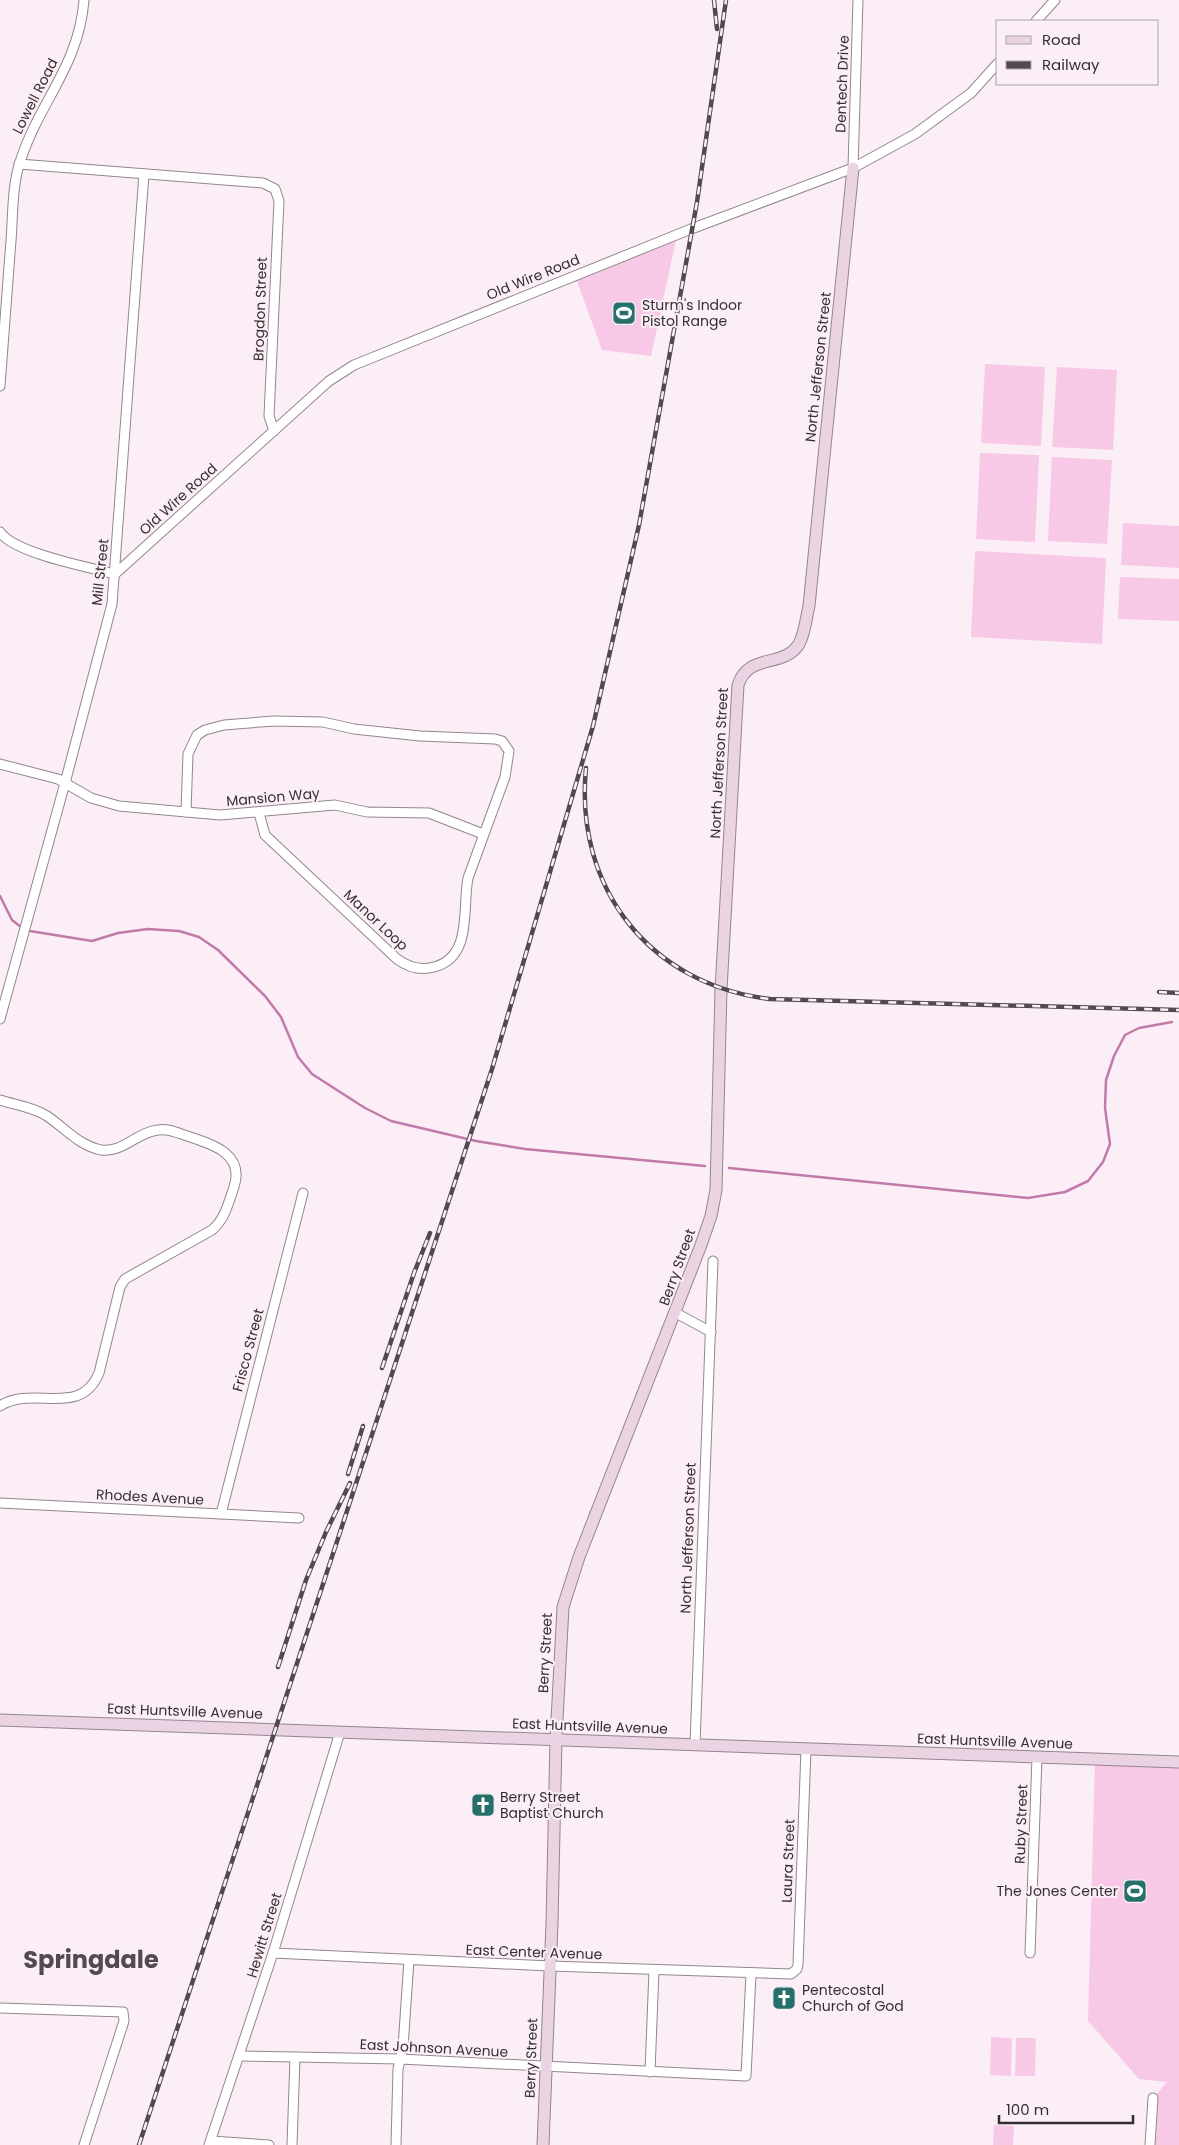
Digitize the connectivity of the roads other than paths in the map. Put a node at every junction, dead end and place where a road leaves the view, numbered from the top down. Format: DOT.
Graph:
graph roads {
  1 [pos="84,0"];
  2 [pos="858,0"];
  3 [pos="1055,0"];
  4 [pos="1037,20"];
  5 [pos="996,65"];
  6 [pos="19,164"];
  7 [pos="853,168"];
  8 [pos="144,174"];
  9 [pos="3,312"];
  10 [pos="0,386"];
  11 [pos="274,431"];
  12 [pos="2,538"];
  13 [pos="114,574"];
  14 [pos="0,764"];
  15 [pos="65,783"];
  16 [pos="186,812"];
  17 [pos="259,812"];
  18 [pos="483,834"];
  19 [pos="0,1018"];
  20 [pos="0,1100"];
  21 [pos="717,1160"];
  22 [pos="303,1193"];
  23 [pos="713,1261"];
  24 [pos="676,1313"];
  25 [pos="711,1332"];
  26 [pos="0,1406"];
  27 [pos="0,1504"];
  28 [pos="221,1514"];
  29 [pos="299,1518"];
  30 [pos="0,1720"];
  31 [pos="340,1732"];
  32 [pos="556,1739"];
  33 [pos="695,1745"];
  34 [pos="806,1749"];
  35 [pos="1036,1757"];
  36 [pos="1179,1762"];
  37 [pos="1030,1953"];
  38 [pos="273,1954"];
  39 [pos="408,1960"];
  40 [pos="550,1966"];
  41 [pos="654,1970"];
  42 [pos="794,1972"];
  43 [pos="751,1974"];
  44 [pos="0,2008"];
  45 [pos="240,2056"];
  46 [pos="295,2057"];
  47 [pos="400,2059"];
  48 [pos="546,2068"];
  49 [pos="650,2072"];
  50 [pos="1153,2098"];
  51 [pos="210,2143"];
  52 [pos="84,2145"];
  53 [pos="269,2145"];
  54 [pos="292,2145"];
  55 [pos="396,2145"];
  56 [pos="543,2145"];
  57 [pos="1150,2145"];
  1 -- 6 [label="street, Lowell Road"];
  2 -- 7 [label="street, Dentech Drive"];
  3 -- 4 [label="street"];
  5 -- 7 [label="street, Old Wire Road"];
  6 -- 8 [label="street"];
  6 -- 9 [label="street, Lowell Road"];
  7 -- 11 [label="street, Old Wire Road"];
  7 -- 21 [label="street, North Jefferson Street"];
  8 -- 11 [label="street, Brogdon Street"];
  8 -- 13 [label="street, Mill Street"];
  9 -- 10 [label="street, Lowell Road"];
  11 -- 13 [label="street, Old Wire Road"];
  12 -- 13 [label="street"];
  13 -- 15 [label="street, Mill Street"];
  14 -- 15 [label="street, Mansion Way"];
  15 -- 16 [label="street, Mansion Way"];
  15 -- 19 [label="street, Mill Street"];
  16 -- 17 [label="street, Mansion Way"];
  16 -- 18 [label="street, Manor Loop"];
  17 -- 18 [label="street, Mansion Way"];
  17 -- 18 [label="street, Manor Loop"];
  20 -- 26 [label="street"];
  21 -- 24 [label="street, Berry Street"];
  22 -- 28 [label="street, Frisco Street"];
  23 -- 25 [label="street, North Jefferson Street"];
  24 -- 25 [label="street"];
  24 -- 32 [label="street, Berry Street"];
  25 -- 33 [label="street, North Jefferson Street"];
  27 -- 28 [label="street, Rhodes Avenue"];
  28 -- 29 [label="street, Rhodes Avenue"];
  30 -- 31 [label="street, East Huntsville Avenue"];
  31 -- 32 [label="street, East Huntsville Avenue"];
  31 -- 38 [label="street, Hewitt Street"];
  32 -- 33 [label="street, East Huntsville Avenue"];
  32 -- 40 [label="street, Berry Street"];
  33 -- 34 [label="street, East Huntsville Avenue"];
  34 -- 35 [label="street, East Huntsville Avenue"];
  34 -- 42 [label="street, Laura Street"];
  35 -- 36 [label="street, East Huntsville Avenue"];
  35 -- 37 [label="street, Ruby Street"];
  38 -- 39 [label="street, East Center Avenue"];
  38 -- 45 [label="street, Hewitt Street"];
  39 -- 40 [label="street, East Center Avenue"];
  39 -- 47 [label="street"];
  40 -- 41 [label="street, East Center Avenue"];
  40 -- 48 [label="street, Berry Street"];
  41 -- 43 [label="street, East Center Avenue"];
  41 -- 49 [label="street"];
  42 -- 43 [label="street, East Center Avenue"];
  43 -- 49 [label="street, East Johnson Avenue"];
  44 -- 52 [label="street"];
  45 -- 46 [label="street, East Johnson Avenue"];
  45 -- 51 [label="street, Hewitt Street"];
  46 -- 47 [label="street, East Johnson Avenue"];
  46 -- 54 [label="street"];
  47 -- 48 [label="street, East Johnson Avenue"];
  47 -- 55 [label="street"];
  48 -- 49 [label="street, East Johnson Avenue"];
  48 -- 56 [label="street, Berry Street"];
  50 -- 57 [label="street"];
  51 -- 53 [label="street"];
}
